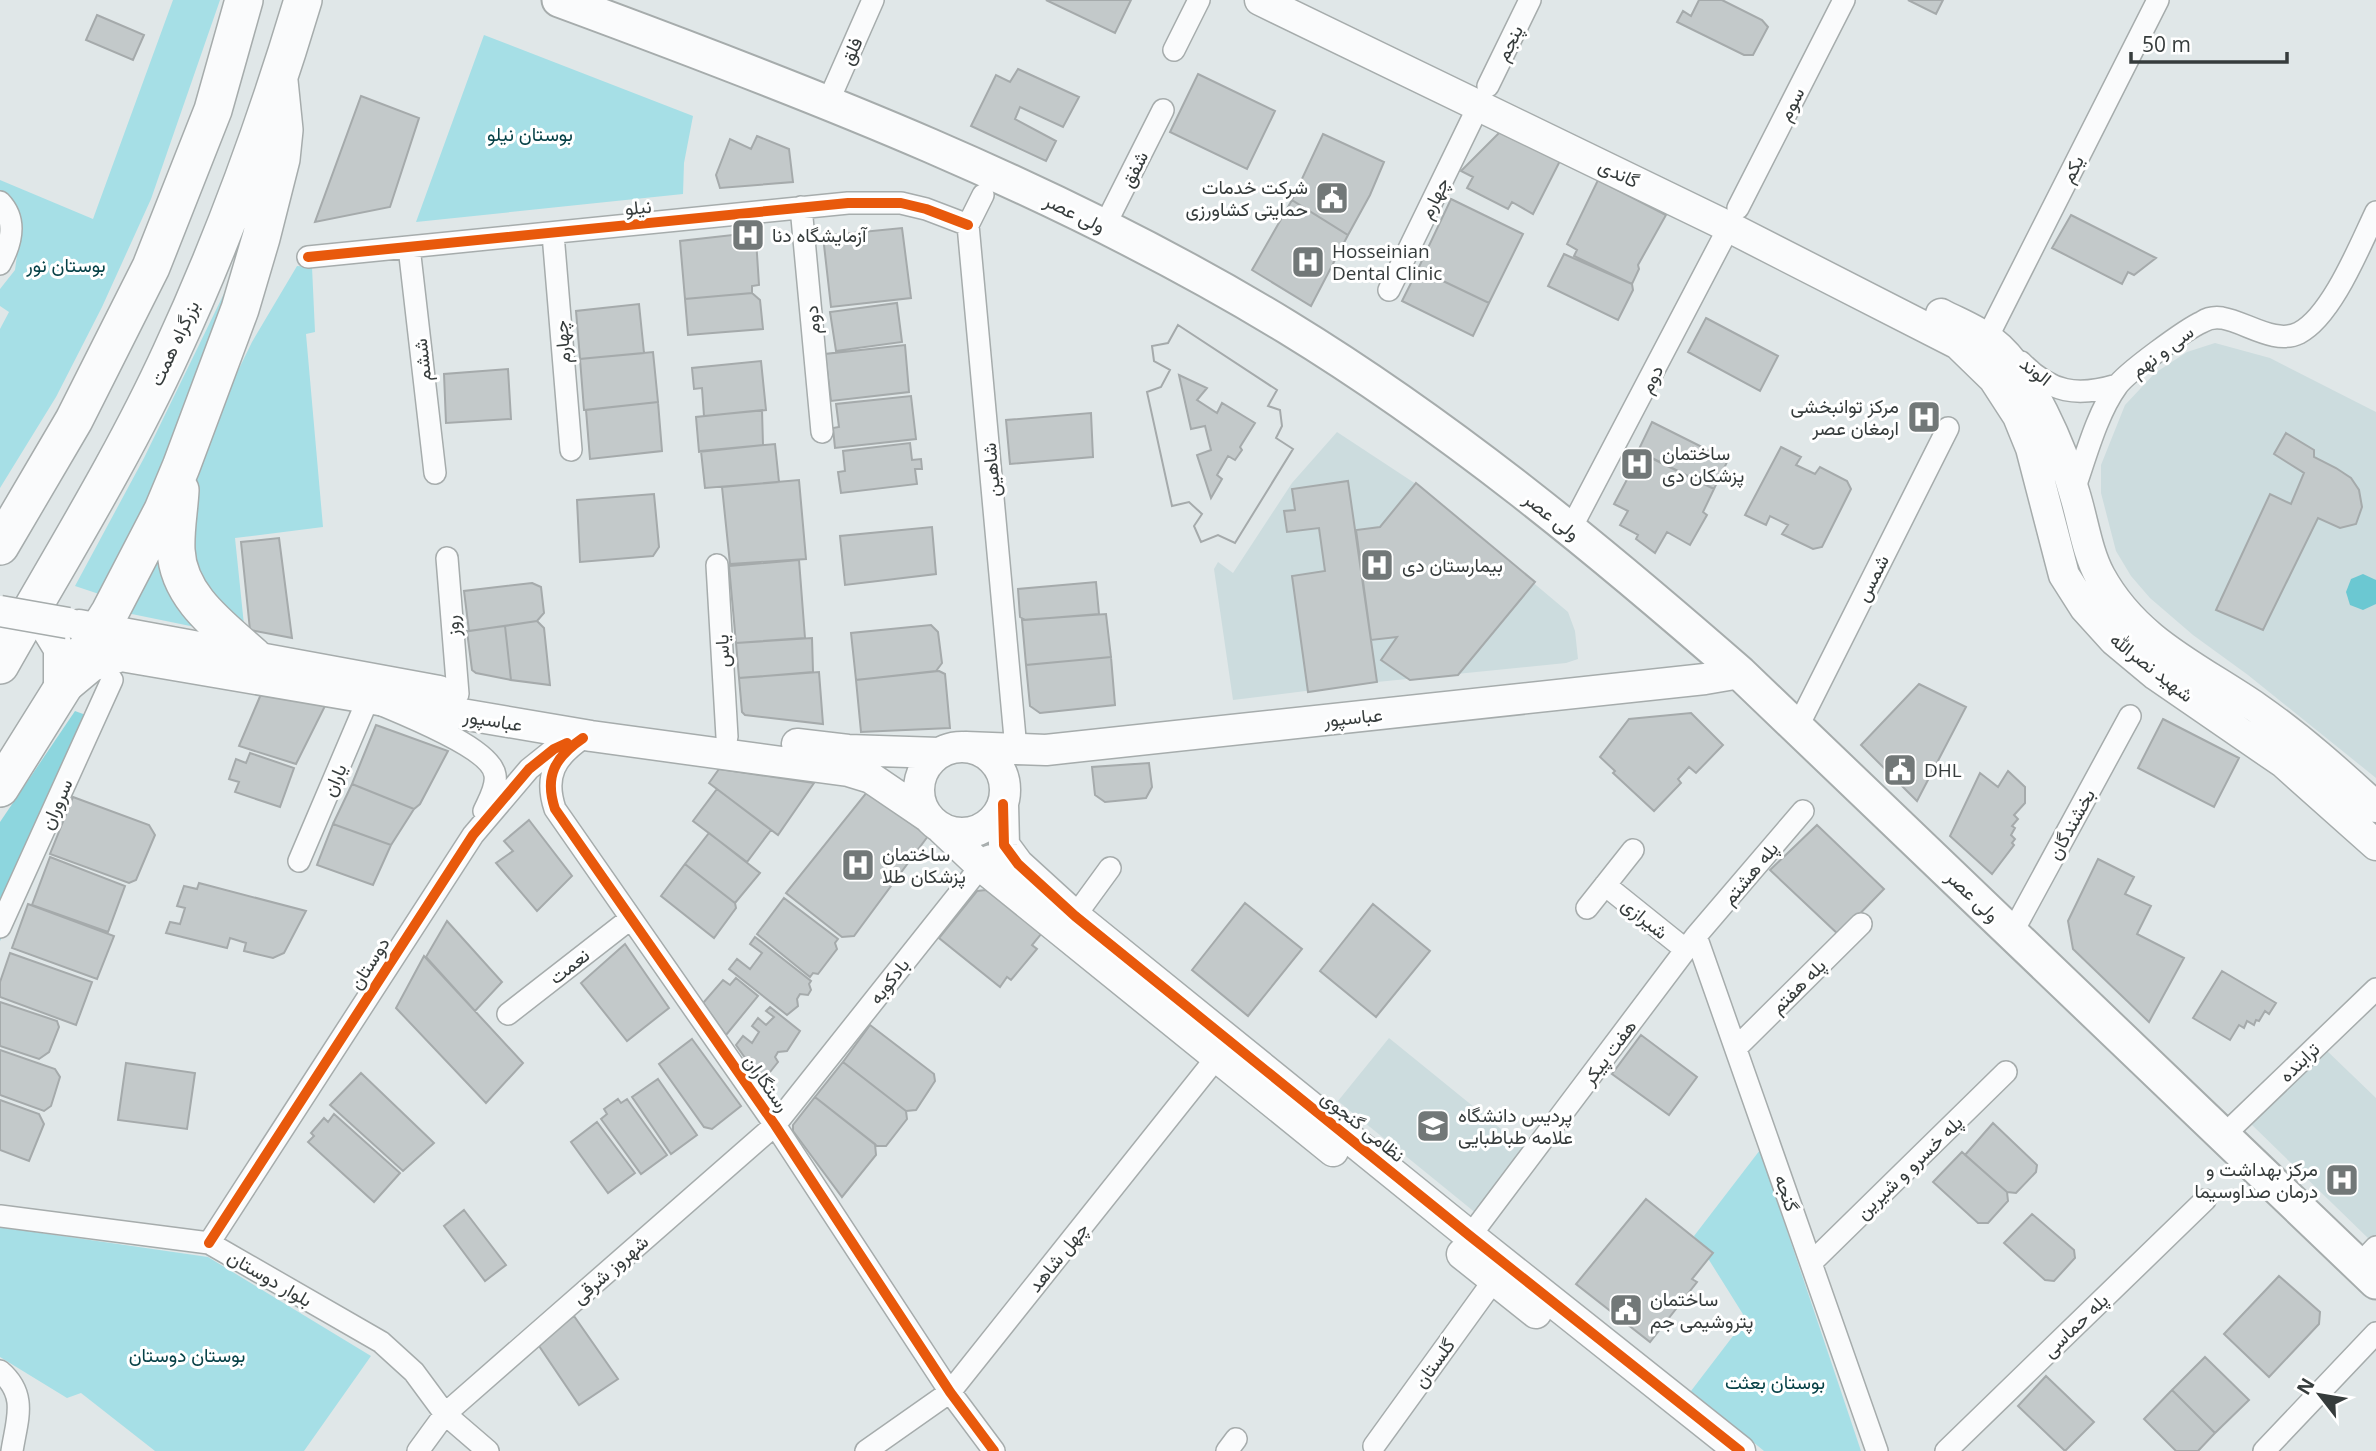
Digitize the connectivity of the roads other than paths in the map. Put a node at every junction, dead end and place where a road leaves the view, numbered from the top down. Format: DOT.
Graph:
graph roads {
  1 [pos="244,0"];
  2 [pos="303,0"];
  3 [pos="873,0"];
  4 [pos="1199,0"];
  5 [pos="1261,0"];
  6 [pos="1308,0"];
  7 [pos="1530,0"];
  8 [pos="1844,0"];
  9 [pos="2158,0"];
  10 [pos="565,1"];
  11 [pos="1174,50"];
  12 [pos="279,81"];
  13 [pos="1483,96"];
  14 [pos="828,103"];
  15 [pos="1163,110"];
  16 [pos="989,185"];
  17 [pos="0,202"];
  18 [pos="801,207"];
  19 [pos="2376,212"];
  20 [pos="1734,218"];
  21 [pos="968,225"];
  22 [pos="1104,227"];
  23 [pos="553,234"];
  24 [pos="410,247"];
  25 [pos="308,257"];
  26 [pos="0,264"];
  27 [pos="1389,290"];
  28 [pos="1985,347"];
  29 [pos="2117,385"];
  30 [pos="1948,428"];
  31 [pos="822,432"];
  32 [pos="571,450"];
  33 [pos="181,467"];
  34 [pos="435,473"];
  35 [pos="2074,490"];
  36 [pos="1570,530"];
  37 [pos="0,546"];
  38 [pos="447,558"];
  39 [pos="717,565"];
  40 [pos="0,611"];
  41 [pos="69,623"];
  42 [pos="253,656"];
  43 [pos="0,665"];
  44 [pos="1740,673"];
  45 [pos="112,680"];
  46 [pos="370,689"];
  47 [pos="59,692"];
  48 [pos="458,694"];
  49 [pos="2130,716"];
  50 [pos="1797,728"];
  51 [pos="587,737"];
  52 [pos="727,737"];
  53 [pos="1016,749"];
  54 [pos="953,750"];
  55 [pos="1046,750"];
  56 [pos="0,788"];
  57 [pos="1004,800"];
  58 [pos="2376,807"];
  59 [pos="1803,811"];
  60 [pos="935,822"];
  61 [pos="473,835"];
  62 [pos="1003,838"];
  63 [pos="2376,845"];
  64 [pos="1633,850"];
  65 [pos="299,861"];
  66 [pos="981,866"];
  67 [pos="1110,869"];
  68 [pos="1605,886"];
  69 [pos="1587,908"];
  70 [pos="1075,916"];
  71 [pos="630,919"];
  72 [pos="1861,924"];
  73 [pos="0,928"];
  74 [pos="2012,933"];
  75 [pos="1691,943"];
  76 [pos="2376,989"];
  77 [pos="508,1014"];
  78 [pos="1736,1048"];
  79 [pos="1223,1050"];
  80 [pos="2006,1072"];
  81 [pos="775,1125"];
  82 [pos="2223,1136"];
  83 [pos="2205,1200"];
  84 [pos="0,1216"];
  85 [pos="209,1243"];
  86 [pos="1465,1244"];
  87 [pos="1811,1263"];
  88 [pos="2370,1265"];
  89 [pos="1500,1272"];
  90 [pos="2376,1334"];
  91 [pos="0,1371"];
  92 [pos="950,1392"];
  93 [pos="445,1414"];
  94 [pos="1374,1446"];
  95 [pos="12,1451"];
  96 [pos="418,1451"];
  97 [pos="488,1451"];
  98 [pos="866,1451"];
  99 [pos="994,1451"];
  100 [pos="1710,1451"];
  101 [pos="1740,1451"];
  102 [pos="1877,1451"];
  103 [pos="1946,1451"];
  104 [pos="2263,1451"];
  1 -- 37 [label="highway"];
  2 -- 12 [label="highway, بزرگراه همت"];
  3 -- 14 [label="street, فلق"];
  4 -- 11 [label="street"];
  5 -- 13 [label="main road, گاندی"];
  6 -- 13 [label="main road, گاندی"];
  7 -- 13 [label="street, پنجم"];
  8 -- 20 [label="street, سوم"];
  9 -- 28 [label="street, یکم"];
  10 -- 14 [label="main road, ولی عصر"];
  12 -- 33 [label="highway"];
  12 -- 43 [label="highway, بزرگراه همت"];
  13 -- 20 [label="main road, گاندی"];
  13 -- 27 [label="street, چهارم"];
  14 -- 16 [label="main road, ولی عصر"];
  15 -- 22 [label="street, شفق"];
  16 -- 21 [label="street"];
  16 -- 22 [label="main road, ولی عصر"];
  17 -- 26 [label="street"];
  18 -- 21 [label="street, نیلو"];
  18 -- 23 [label="street, نیلو"];
  18 -- 31 [label="street, دوم"];
  19 -- 29 [label="street, سی و نهم"];
  20 -- 28 [label="main road, گاندی"];
  20 -- 36 [label="street, دوم"];
  21 -- 53 [label="street, شاهین"];
  22 -- 36 [label="main road, ولی عصر"];
  23 -- 24 [label="street, نیلو"];
  23 -- 32 [label="street, چهارم"];
  24 -- 25 [label="street, نیلو"];
  24 -- 34 [label="street, ششم"];
  28 -- 29 [label="street, الوند"];
  28 -- 35 [label="main road, شهید نصرالله"];
  28 -- 63 [label="main road, شهید نصرالله"];
  29 -- 35 [label="street, سی و نهم"];
  30 -- 50 [label="street, شمس"];
  33 -- 41 [label="highway"];
  33 -- 42 [label="highway"];
  35 -- 58 [label="main road, شهید نصرالله"];
  36 -- 44 [label="main road, ولی عصر"];
  38 -- 48 [label="street, روز"];
  39 -- 52 [label="street, یاس"];
  40 -- 41 [label="main road, عباسپور, bridge"];
  41 -- 42 [label="main road, عباسپور"];
  41 -- 47 [label="highway"];
  41 -- 47 [label="main road"];
  42 -- 46 [label="main road, عباسپور"];
  44 -- 50 [label="main road, ولی عصر"];
  44 -- 55 [label="main road, عباسپور"];
  45 -- 73 [label="street, سروران"];
  46 -- 47 [label="main road, عباسپور"];
  46 -- 48 [label="main road, عباسپور"];
  46 -- 51 [label="main road, عباسپور"];
  46 -- 61 [label="street, دوستان"];
  46 -- 65 [label="street, یاران"];
  47 -- 56 [label="highway"];
  48 -- 52 [label="main road, عباسپور"];
  49 -- 74 [label="street, بخشندگان"];
  50 -- 74 [label="main road, ولی عصر"];
  51 -- 60 [label="main road, عباسپور"];
  51 -- 61 [label="street, دوستان"];
  51 -- 71 [label="street, رستگاران"];
  52 -- 54 [label="main road, عباسپور"];
  53 -- 54 [label="main road, عباسپور"];
  53 -- 55 [label="main road, عباسپور"];
  54 -- 57 [label="main road"];
  54 -- 60 [label="main road"];
  55 -- 57 [label="main road"];
  57 -- 60 [label="main road"];
  57 -- 62 [label="main road"];
  59 -- 75 [label="street, پله هشتم"];
  60 -- 66 [label="main road, نظامی گنجوی"];
  61 -- 85 [label="street, دوستان"];
  62 -- 66 [label="street, بادکوبه"];
  62 -- 70 [label="main road, نظامی گنجوی"];
  64 -- 68 [label="street"];
  66 -- 79 [label="main road, نظامی گنجوی"];
  66 -- 81 [label="street, بادکوبه"];
  67 -- 70 [label="street"];
  68 -- 69 [label="street"];
  68 -- 75 [label="street, شیرازی"];
  70 -- 79 [label="main road, نظامی گنجوی"];
  71 -- 77 [label="street, نعمت"];
  71 -- 81 [label="street, رستگاران"];
  72 -- 78 [label="street, پله هفتم"];
  74 -- 82 [label="main road, ولی عصر"];
  75 -- 78 [label="street, گنجه"];
  75 -- 86 [label="street, هفت پیکر"];
  76 -- 82 [label="street, ترابنده"];
  78 -- 87 [label="street, گنجه"];
  79 -- 86 [label="main road, نظامی گنجوی"];
  79 -- 92 [label="street, چهل شاهد"];
  80 -- 87 [label="street, پله خسرو و شیرین"];
  81 -- 92 [label="street, رستگاران"];
  81 -- 93 [label="street, شهروز شرقی"];
  82 -- 88 [label="main road, ولی عصر"];
  83 -- 103 [label="street, پله حماسی"];
  84 -- 85 [label="street, بلوار دوستان"];
  85 -- 93 [label="street, بلوار دوستان"];
  86 -- 89 [label="main road, نظامی گنجوی"];
  87 -- 102 [label="street, گنجه"];
  89 -- 94 [label="street, گلستان"];
  89 -- 100 [label="main road, نظامی گنجوی"];
  89 -- 101 [label="main road, نظامی گنجوی"];
  90 -- 104 [label="street"];
  91 -- 95 [label="street"];
  92 -- 98 [label="street, چهل شاهد"];
  92 -- 99 [label="street, رستگاران"];
  93 -- 96 [label="street, شهروز شرقی"];
  93 -- 97 [label="street, بلوار دوستان"];
}
